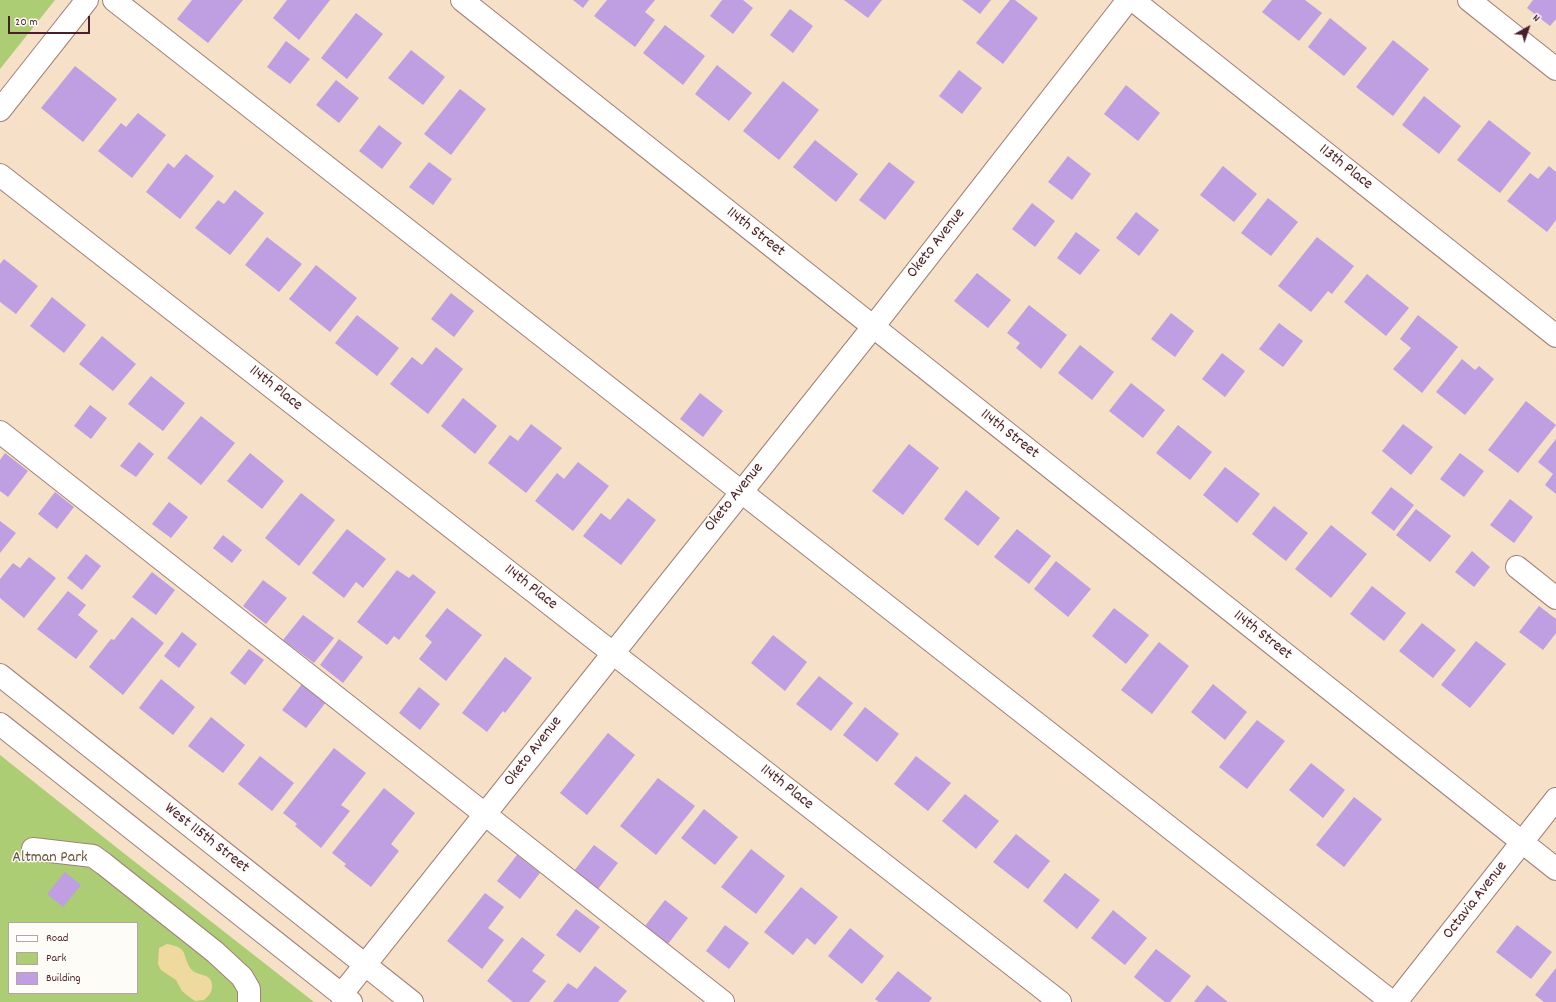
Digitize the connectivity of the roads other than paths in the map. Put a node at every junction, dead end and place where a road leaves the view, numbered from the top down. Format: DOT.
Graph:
graph roads {
  1 [pos="87,0"];
  2 [pos="114,0"];
  3 [pos="462,0"];
  4 [pos="1128,0"];
  5 [pos="1133,0"];
  6 [pos="1469,0"];
  7 [pos="1556,69"];
  8 [pos="0,110"];
  9 [pos="0,175"];
  10 [pos="872,326"];
  11 [pos="1556,336"];
  12 [pos="0,432"];
  13 [pos="740,492"];
  14 [pos="1517,567"];
  15 [pos="1556,598"];
  16 [pos="612,652"];
  17 [pos="0,675"];
  18 [pos="0,724"];
  19 [pos="1556,799"];
  20 [pos="486,813"];
  21 [pos="1522,842"];
  22 [pos="33,849"];
  23 [pos="1556,869"];
  24 [pos="365,965"];
  25 [pos="346,998"];
  26 [pos="249,1002"];
  27 [pos="412,1002"];
  28 [pos="723,1002"];
  29 [pos="1060,1002"];
  30 [pos="1392,1002"];
  31 [pos="1396,1002"];
  1 -- 8 [label="street"];
  2 -- 13 [label="street"];
  3 -- 10 [label="street, 114th Street"];
  4 -- 10 [label="street, Oketo Avenue"];
  5 -- 11 [label="street, 113th Place"];
  6 -- 7 [label="street"];
  9 -- 16 [label="street, 114th Place"];
  10 -- 13 [label="street, Oketo Avenue"];
  10 -- 21 [label="street, 114th Street"];
  12 -- 20 [label="street"];
  13 -- 16 [label="street, Oketo Avenue"];
  13 -- 30 [label="street"];
  14 -- 15 [label="street"];
  16 -- 20 [label="street, Oketo Avenue"];
  16 -- 29 [label="street, 114th Place"];
  17 -- 24 [label="street, West 115th Street"];
  18 -- 25 [label="street"];
  19 -- 21 [label="street, Octavia Avenue"];
  20 -- 24 [label="street, Oketo Avenue"];
  20 -- 28 [label="street"];
  21 -- 23 [label="street, 114th Street"];
  21 -- 31 [label="street, Octavia Avenue"];
  22 -- 26 [label="street"];
  24 -- 25 [label="street, Oketo Avenue"];
  24 -- 27 [label="street, West 115th Street"];
}
